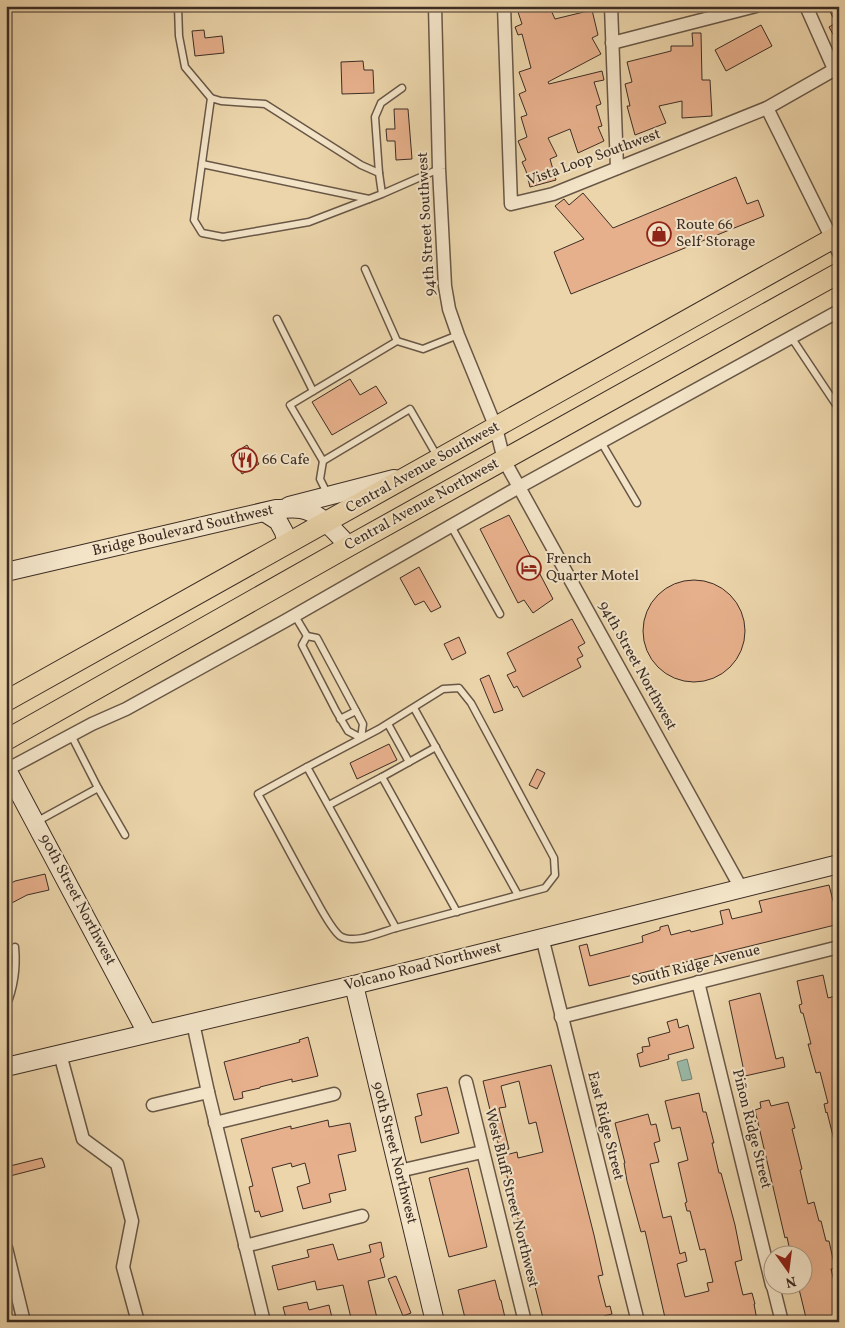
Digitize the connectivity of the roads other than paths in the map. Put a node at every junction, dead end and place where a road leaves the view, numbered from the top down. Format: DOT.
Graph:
graph roads {
  1 [pos="178,6"];
  2 [pos="435,6"];
  3 [pos="504,6"];
  4 [pos="611,6"];
  5 [pos="756,6"];
  6 [pos="806,6"];
  7 [pos="612,43"];
  8 [pos="836,68"];
  9 [pos="402,88"];
  10 [pos="211,98"];
  11 [pos="767,108"];
  12 [pos="202,164"];
  13 [pos="617,168"];
  14 [pos="440,169"];
  15 [pos="379,173"];
  16 [pos="382,194"];
  17 [pos="370,199"];
  18 [pos="836,243"];
  19 [pos="365,269"];
  20 [pos="839,273"];
  21 [pos="839,311"];
  22 [pos="277,319"];
  23 [pos="458,335"];
  24 [pos="791,337"];
  25 [pos="397,341"];
  26 [pos="313,391"];
  27 [pos="839,409"];
  28 [pos="496,428"];
  29 [pos="601,442"];
  30 [pos="439,459"];
  31 [pos="504,460"];
  32 [pos="323,461"];
  33 [pos="409,476"];
  34 [pos="519,487"];
  35 [pos="329,496"];
  36 [pos="637,503"];
  37 [pos="270,510"];
  38 [pos="326,522"];
  39 [pos="451,526"];
  40 [pos="287,544"];
  41 [pos="349,546"];
  42 [pos="6,572"];
  43 [pos="500,614"];
  44 [pos="295,616"];
  45 [pos="307,636"];
  46 [pos="6,701"];
  47 [pos="414,708"];
  48 [pos="356,711"];
  49 [pos="340,719"];
  50 [pos="388,724"];
  51 [pos="71,735"];
  52 [pos="361,738"];
  53 [pos="6,740"];
  54 [pos="436,747"];
  55 [pos="409,762"];
  56 [pos="307,767"];
  57 [pos="6,769"];
  58 [pos="382,778"];
  59 [pos="98,788"];
  60 [pos="329,805"];
  61 [pos="35,822"];
  62 [pos="125,835"];
  63 [pos="839,864"];
  64 [pos="741,888"];
  65 [pos="518,895"];
  66 [pos="457,912"];
  67 [pos="396,928"];
  68 [pos="542,937"];
  69 [pos="15,947"];
  70 [pos="839,947"];
  71 [pos="698,982"];
  72 [pos="354,984"];
  73 [pos="6,1007"];
  74 [pos="561,1017"];
  75 [pos="193,1023"];
  76 [pos="148,1033"];
  77 [pos="60,1054"];
  78 [pos="6,1067"];
  79 [pos="466,1082"];
  80 [pos="208,1092"];
  81 [pos="334,1094"];
  82 [pos="153,1105"];
  83 [pos="216,1123"];
  84 [pos="482,1152"];
  85 [pos="399,1171"];
  86 [pos="362,1216"];
  87 [pos="245,1246"];
  88 [pos="763,1246"];
  89 [pos="6,1248"];
  90 [pos="776,1296"];
  91 [pos="24,1322"];
  92 [pos="138,1322"];
  93 [pos="264,1322"];
  94 [pos="436,1322"];
  95 [pos="525,1322"];
  96 [pos="638,1322"];
  97 [pos="782,1322"];
  1 -- 10 [label="lane"];
  2 -- 14 [label="street, 94th Street Southwest"];
  3 -- 13 [label="street, Vista Loop Southwest"];
  4 -- 7 [label="street"];
  5 -- 7 [label="street"];
  6 -- 8 [label="street"];
  7 -- 13 [label="street"];
  8 -- 11 [label="street, Vista Loop Southwest"];
  9 -- 15 [label="lane"];
  10 -- 12 [label="lane"];
  10 -- 15 [label="lane"];
  11 -- 13 [label="street, Vista Loop Southwest"];
  11 -- 18 [label="street"];
  12 -- 17 [label="lane"];
  12 -- 17 [label="lane"];
  14 -- 16 [label="lane"];
  14 -- 23 [label="street, 94th Street Southwest"];
  15 -- 16 [label="lane"];
  16 -- 17 [label="lane"];
  18 -- 28 [label="main road, Central Avenue Southwest"];
  19 -- 25 [label="lane"];
  20 -- 31 [label="main road, Central Avenue Northwest"];
  21 -- 24 [label="street"];
  22 -- 26 [label="lane"];
  23 -- 25 [label="lane"];
  23 -- 28 [label="street, 94th Street Southwest"];
  24 -- 27 [label="lane"];
  24 -- 29 [label="street"];
  25 -- 26 [label="lane"];
  26 -- 32 [label="lane"];
  28 -- 30 [label="main road, Central Avenue Southwest"];
  28 -- 31 [label="street, 94th Street Southwest"];
  29 -- 34 [label="street"];
  29 -- 36 [label="lane"];
  30 -- 32 [label="lane"];
  30 -- 33 [label="main road, Central Avenue Southwest"];
  31 -- 34 [label="street, 94th Street Northwest"];
  31 -- 41 [label="main road, Central Avenue Northwest"];
  32 -- 35 [label="lane"];
  33 -- 35 [label="street"];
  33 -- 38 [label="main road, Central Avenue Southwest"];
  34 -- 39 [label="street"];
  34 -- 64 [label="street, 94th Street Northwest"];
  35 -- 37 [label="street"];
  37 -- 38 [label="street, Bridge Boulevard Southwest"];
  37 -- 40 [label="street"];
  37 -- 42 [label="street, Bridge Boulevard Southwest"];
  38 -- 40 [label="main road, Central Avenue Southwest"];
  38 -- 41 [label="street, Bridge Boulevard Southwest"];
  39 -- 43 [label="lane"];
  39 -- 44 [label="street"];
  40 -- 46 [label="main road, Central Avenue Southwest"];
  41 -- 53 [label="main road, Central Avenue Northwest"];
  44 -- 45 [label="lane"];
  44 -- 51 [label="street"];
  45 -- 48 [label="lane"];
  45 -- 49 [label="lane"];
  47 -- 50 [label="lane"];
  47 -- 54 [label="lane"];
  47 -- 65 [label="lane"];
  48 -- 49 [label="lane"];
  48 -- 52 [label="lane"];
  49 -- 52 [label="lane"];
  50 -- 52 [label="lane"];
  50 -- 55 [label="lane"];
  51 -- 57 [label="street"];
  51 -- 59 [label="lane"];
  52 -- 56 [label="lane"];
  54 -- 55 [label="lane"];
  54 -- 65 [label="lane"];
  55 -- 58 [label="lane"];
  56 -- 60 [label="lane"];
  56 -- 67 [label="lane"];
  57 -- 61 [label="street, 90th Street Northwest"];
  58 -- 60 [label="lane"];
  58 -- 66 [label="lane"];
  59 -- 61 [label="lane"];
  59 -- 62 [label="lane"];
  60 -- 67 [label="lane"];
  61 -- 76 [label="street, 90th Street Northwest"];
  63 -- 64 [label="street, Volcano Road Northwest"];
  64 -- 68 [label="street, Volcano Road Northwest"];
  65 -- 66 [label="lane"];
  66 -- 67 [label="lane"];
  68 -- 72 [label="street, Volcano Road Northwest"];
  68 -- 74 [label="street, East Ridge Street"];
  69 -- 73 [label="lane"];
  70 -- 71 [label="street, South Ridge Avenue"];
  71 -- 74 [label="street, South Ridge Avenue"];
  71 -- 88 [label="street, Piñon Ridge Street"];
  72 -- 75 [label="street, Volcano Road Northwest"];
  72 -- 85 [label="street, 90th Street Northwest"];
  74 -- 96 [label="street, East Ridge Street"];
  75 -- 76 [label="street, Volcano Road Northwest"];
  75 -- 80 [label="street"];
  76 -- 77 [label="street, Volcano Road Northwest"];
  77 -- 78 [label="street, Volcano Road Northwest"];
  77 -- 92 [label="street"];
  79 -- 84 [label="street, West Bluff Street Northwest"];
  80 -- 82 [label="street"];
  80 -- 83 [label="street"];
  81 -- 83 [label="street"];
  83 -- 87 [label="street"];
  84 -- 85 [label="street"];
  84 -- 95 [label="street, West Bluff Street Northwest"];
  85 -- 94 [label="street, 90th Street Northwest"];
  86 -- 87 [label="street"];
  87 -- 93 [label="street"];
  89 -- 91 [label="street"];
  90 -- 97 [label="street, Piñon Ridge Street"];
}
